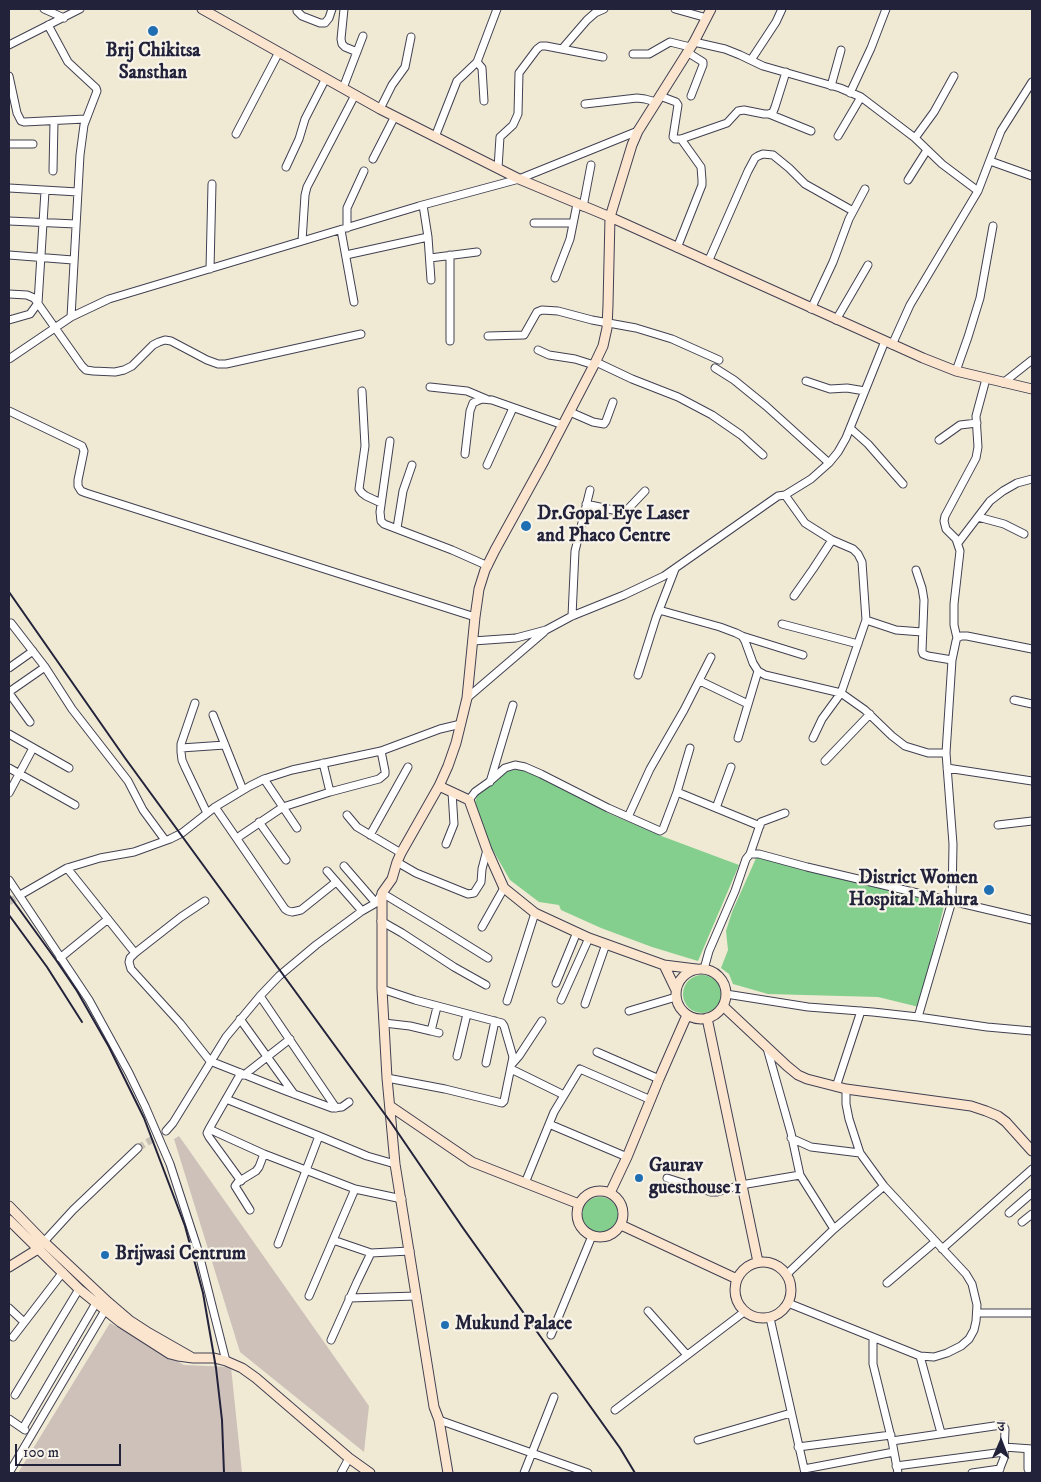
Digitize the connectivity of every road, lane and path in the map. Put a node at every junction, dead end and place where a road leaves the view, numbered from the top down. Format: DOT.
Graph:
graph roads {
  1 [pos="44,9"];
  2 [pos="80,9"];
  3 [pos="202,9"];
  4 [pos="297,9"];
  5 [pos="332,9"];
  6 [pos="344,9"];
  7 [pos="497,9"];
  8 [pos="604,9"];
  9 [pos="675,9"];
  10 [pos="711,9"];
  11 [pos="782,9"];
  12 [pos="886,9"];
  13 [pos="64,18"];
  14 [pos="707,18"];
  15 [pos="48,25"];
  16 [pos="363,36"];
  17 [pos="411,37"];
  18 [pos="9,44"];
  19 [pos="690,47"];
  20 [pos="562,49"];
  21 [pos="841,50"];
  22 [pos="280,52"];
  23 [pos="357,52"];
  24 [pos="633,54"];
  25 [pos="604,57"];
  26 [pos="751,60"];
  27 [pos="477,62"];
  28 [pos="786,72"];
  29 [pos="9,76"];
  30 [pos="954,76"];
  31 [pos="326,78"];
  32 [pos="1032,82"];
  33 [pos="831,86"];
  34 [pos="343,88"];
  35 [pos="850,93"];
  36 [pos="356,95"];
  37 [pos="691,96"];
  38 [pos="861,98"];
  39 [pos="658,99"];
  40 [pos="484,101"];
  41 [pos="585,104"];
  42 [pos="380,109"];
  43 [pos="769,114"];
  44 [pos="394,116"];
  45 [pos="85,119"];
  46 [pos="54,120"];
  47 [pos="638,131"];
  48 [pos="810,131"];
  49 [pos="236,134"];
  50 [pos="838,136"];
  51 [pos="435,137"];
  52 [pos="915,138"];
  53 [pos="681,139"];
  54 [pos="9,144"];
  55 [pos="33,144"];
  56 [pos="927,150"];
  57 [pos="373,159"];
  58 [pos="990,161"];
  59 [pos="591,165"];
  60 [pos="286,167"];
  61 [pos="498,168"];
  62 [pos="53,171"];
  63 [pos="364,171"];
  64 [pos="1032,176"];
  65 [pos="519,179"];
  66 [pos="908,180"];
  67 [pos="212,184"];
  68 [pos="9,188"];
  69 [pos="866,189"];
  70 [pos="45,191"];
  71 [pos="78,192"];
  72 [pos="978,192"];
  73 [pos="424,205"];
  74 [pos="580,206"];
  75 [pos="853,211"];
  76 [pos="610,217"];
  77 [pos="9,221"];
  78 [pos="43,222"];
  79 [pos="534,223"];
  80 [pos="573,223"];
  81 [pos="76,224"];
  82 [pos="993,226"];
  83 [pos="344,229"];
  84 [pos="428,237"];
  85 [pos="302,241"];
  86 [pos="677,248"];
  87 [pos="477,252"];
  88 [pos="9,255"];
  89 [pos="346,255"];
  90 [pos="450,256"];
  91 [pos="41,257"];
  92 [pos="430,258"];
  93 [pos="74,260"];
  94 [pos="708,262"];
  95 [pos="868,265"];
  96 [pos="210,269"];
  97 [pos="555,278"];
  98 [pos="431,280"];
  99 [pos="9,294"];
  100 [pos="354,302"];
  101 [pos="38,304"];
  102 [pos="812,308"];
  103 [pos="71,317"];
  104 [pos="9,320"];
  105 [pos="836,320"];
  106 [pos="607,323"];
  107 [pos="55,327"];
  108 [pos="361,334"];
  109 [pos="488,336"];
  110 [pos="450,341"];
  111 [pos="888,343"];
  112 [pos="538,350"];
  113 [pos="9,359"];
  114 [pos="719,360"];
  115 [pos="1032,360"];
  116 [pos="595,364"];
  117 [pos="715,368"];
  118 [pos="956,372"];
  119 [pos="986,379"];
  120 [pos="806,381"];
  121 [pos="1003,383"];
  122 [pos="430,387"];
  123 [pos="1032,389"];
  124 [pos="362,390"];
  125 [pos="865,391"];
  126 [pos="487,399"];
  127 [pos="613,402"];
  128 [pos="513,408"];
  129 [pos="9,411"];
  130 [pos="570,412"];
  131 [pos="977,423"];
  132 [pos="563,426"];
  133 [pos="850,428"];
  134 [pos="939,440"];
  135 [pos="390,441"];
  136 [pos="465,454"];
  137 [pos="763,455"];
  138 [pos="829,463"];
  139 [pos="412,465"];
  140 [pos="487,466"];
  141 [pos="1032,479"];
  142 [pos="903,484"];
  143 [pos="590,490"];
  144 [pos="645,491"];
  145 [pos="784,495"];
  146 [pos="381,503"];
  147 [pos="586,504"];
  148 [pos="978,517"];
  149 [pos="397,528"];
  150 [pos="1024,534"];
  151 [pos="832,540"];
  152 [pos="958,543"];
  153 [pos="488,566"];
  154 [pos="675,569"];
  155 [pos="916,570"];
  156 [pos="794,596"];
  157 [pos="659,610"];
  158 [pos="572,616"];
  159 [pos="475,617"];
  160 [pos="866,620"];
  161 [pos="11,623"];
  162 [pos="782,624"];
  163 [pos="546,630"];
  164 [pos="922,632"];
  165 [pos="742,636"];
  166 [pos="957,638"];
  167 [pos="473,640"];
  168 [pos="858,644"];
  169 [pos="1032,649"];
  170 [pos="33,651"];
  171 [pos="803,655"];
  172 [pos="711,657"];
  173 [pos="952,660"];
  174 [pos="45,667"];
  175 [pos="9,668"];
  176 [pos="758,671"];
  177 [pos="638,675"];
  178 [pos="700,681"];
  179 [pos="9,693"];
  180 [pos="841,693"];
  181 [pos="467,698"];
  182 [pos="1014,700"];
  183 [pos="195,702"];
  184 [pos="748,704"];
  185 [pos="1032,704"];
  186 [pos="513,705"];
  187 [pos="870,714"];
  188 [pos="213,716"];
  189 [pos="30,722"];
  190 [pos="461,724"];
  191 [pos="9,734"];
  192 [pos="738,738"];
  193 [pos="813,738"];
  194 [pos="225,746"];
  195 [pos="33,748"];
  196 [pos="181,748"];
  197 [pos="690,748"];
  198 [pos="381,751"];
  199 [pos="946,754"];
  200 [pos="825,761"];
  201 [pos="323,763"];
  202 [pos="731,766"];
  203 [pos="408,767"];
  204 [pos="9,768"];
  205 [pos="69,768"];
  206 [pos="947,768"];
  207 [pos="20,774"];
  208 [pos="264,779"];
  209 [pos="1032,781"];
  210 [pos="489,782"];
  211 [pos="439,786"];
  212 [pos="243,790"];
  213 [pos="330,792"];
  214 [pos="452,792"];
  215 [pos="676,792"];
  216 [pos="9,793"];
  217 [pos="469,800"];
  218 [pos="75,804"];
  219 [pos="216,807"];
  220 [pos="283,807"];
  221 [pos="716,808"];
  222 [pos="207,812"];
  223 [pos="785,813"];
  224 [pos="347,815"];
  225 [pos="628,817"];
  226 [pos="259,822"];
  227 [pos="1032,822"];
  228 [pos="998,825"];
  229 [pos="760,826"];
  230 [pos="296,828"];
  231 [pos="370,835"];
  232 [pos="236,838"];
  233 [pos="165,840"];
  234 [pos="446,844"];
  235 [pos="486,850"];
  236 [pos="401,853"];
  237 [pos="750,854"];
  238 [pos="286,860"];
  239 [pos="396,862"];
  240 [pos="344,866"];
  241 [pos="67,868"];
  242 [pos="327,871"];
  243 [pos="9,880"];
  244 [pos="336,882"];
  245 [pos="504,888"];
  246 [pos="382,893"];
  247 [pos="22,894"];
  248 [pos="205,901"];
  249 [pos="952,901"];
  250 [pos="376,903"];
  251 [pos="362,911"];
  252 [pos="535,913"];
  253 [pos="108,920"];
  254 [pos="1032,920"];
  255 [pos="381,921"];
  256 [pos="482,927"];
  257 [pos="576,932"];
  258 [pos="589,938"];
  259 [pos="606,944"];
  260 [pos="135,953"];
  261 [pos="60,958"];
  262 [pos="488,958"];
  263 [pos="664,965"];
  264 [pos="700,969"];
  265 [pos="556,983"];
  266 [pos="486,985"];
  267 [pos="382,989"];
  268 [pos="676,994"];
  269 [pos="726,994"];
  270 [pos="260,996"];
  271 [pos="561,1000"];
  272 [pos="507,1001"];
  273 [pos="585,1004"];
  274 [pos="437,1006"];
  275 [pos="723,1006"];
  276 [pos="628,1011"];
  277 [pos="861,1011"];
  278 [pos="467,1014"];
  279 [pos="687,1015"];
  280 [pos="918,1017"];
  281 [pos="707,1018"];
  282 [pos="240,1019"];
  283 [pos="542,1021"];
  284 [pos="495,1022"];
  285 [pos="384,1023"];
  286 [pos="1032,1031"];
  287 [pos="290,1039"];
  288 [pos="767,1048"];
  289 [pos="596,1052"];
  290 [pos="457,1056"];
  291 [pos="267,1057"];
  292 [pos="210,1061"];
  293 [pos="486,1063"];
  294 [pos="511,1066"];
  295 [pos="243,1074"];
  296 [pos="387,1078"];
  297 [pos="659,1079"];
  298 [pos="836,1086"];
  299 [pos="846,1089"];
  300 [pos="295,1094"];
  301 [pos="564,1095"];
  302 [pos="226,1099"];
  303 [pos="651,1100"];
  304 [pos="349,1102"];
  305 [pos="390,1106"];
  306 [pos="336,1108"];
  307 [pos="549,1124"];
  308 [pos="209,1129"];
  309 [pos="166,1130"];
  310 [pos="319,1136"];
  311 [pos="792,1138"];
  312 [pos="138,1148"];
  313 [pos="1032,1151"];
  314 [pos="860,1152"];
  315 [pos="264,1154"];
  316 [pos="627,1157"];
  317 [pos="396,1164"];
  318 [pos="1032,1169"];
  319 [pos="305,1170"];
  320 [pos="800,1175"];
  321 [pos="667,1178"];
  322 [pos="240,1181"];
  323 [pos="524,1183"];
  324 [pos="741,1185"];
  325 [pos="884,1186"];
  326 [pos="355,1189"];
  327 [pos="610,1193"];
  328 [pos="1032,1193"];
  329 [pos="402,1199"];
  330 [pos="579,1204"];
  331 [pos="9,1206"];
  332 [pos="250,1210"];
  333 [pos="1009,1213"];
  334 [pos="1032,1214"];
  335 [pos="9,1220"];
  336 [pos="1022,1222"];
  337 [pos="621,1225"];
  338 [pos="834,1229"];
  339 [pos="592,1236"];
  340 [pos="333,1240"];
  341 [pos="935,1242"];
  342 [pos="278,1244"];
  343 [pos="41,1246"];
  344 [pos="942,1249"];
  345 [pos="410,1251"];
  346 [pos="371,1253"];
  347 [pos="758,1262"];
  348 [pos="9,1267"];
  349 [pos="62,1272"];
  350 [pos="786,1275"];
  351 [pos="737,1279"];
  352 [pos="887,1283"];
  353 [pos="80,1289"];
  354 [pos="309,1296"];
  355 [pos="417,1296"];
  356 [pos="350,1298"];
  357 [pos="96,1303"];
  358 [pos="788,1303"];
  359 [pos="107,1307"];
  360 [pos="9,1308"];
  361 [pos="648,1311"];
  362 [pos="744,1312"];
  363 [pos="977,1313"];
  364 [pos="1032,1313"];
  365 [pos="770,1318"];
  366 [pos="24,1322"];
  367 [pos="551,1335"];
  368 [pos="13,1337"];
  369 [pos="873,1338"];
  370 [pos="331,1340"];
  371 [pos="687,1355"];
  372 [pos="920,1356"];
  373 [pos="226,1361"];
  374 [pos="15,1395"];
  375 [pos="554,1397"];
  376 [pos="615,1410"];
  377 [pos="791,1413"];
  378 [pos="9,1419"];
  379 [pos="439,1420"];
  380 [pos="22,1428"];
  381 [pos="941,1433"];
  382 [pos="32,1434"];
  383 [pos="891,1438"];
  384 [pos="698,1440"];
  385 [pos="798,1447"];
  386 [pos="1004,1449"];
  387 [pos="1030,1449"];
  388 [pos="894,1452"];
  389 [pos="532,1453"];
  390 [pos="349,1458"];
  391 [pos="897,1469"];
  392 [pos="1028,1469"];
  393 [pos="805,1471"];
  394 [pos="999,1471"];
  395 [pos="368,1472"];
  396 [pos="9,1473"];
  397 [pos="341,1473"];
  398 [pos="448,1473"];
  399 [pos="524,1473"];
  400 [pos="588,1473"];
  401 [pos="972,1473"];
  1 -- 13 [label="street"];
  2 -- 13 [label="street"];
  3 -- 22 [label="street"];
  4 -- 5 [label="street"];
  6 -- 23 [label="street"];
  7 -- 27 [label="street"];
  8 -- 20 [label="street"];
  9 -- 14 [label="street"];
  10 -- 14 [label="street"];
  11 -- 26 [label="street"];
  12 -- 35 [label="street"];
  13 -- 15 [label="street"];
  14 -- 19 [label="street"];
  15 -- 18 [label="street"];
  15 -- 45 [label="street"];
  16 -- 23 [label="street"];
  17 -- 42 [label="street"];
  19 -- 24 [label="street"];
  19 -- 26 [label="street"];
  19 -- 37 [label="street"];
  19 -- 39 [label="street"];
  20 -- 25 [label="street"];
  20 -- 61 [label="street"];
  21 -- 33 [label="street"];
  22 -- 31 [label="street"];
  22 -- 49 [label="street"];
  23 -- 34 [label="street"];
  26 -- 28 [label="street"];
  27 -- 40 [label="street"];
  27 -- 51 [label="street"];
  28 -- 33 [label="street"];
  28 -- 43 [label="street"];
  29 -- 46 [label="street"];
  30 -- 52 [label="street"];
  31 -- 34 [label="street"];
  31 -- 60 [label="street"];
  32 -- 58 [label="street"];
  33 -- 35 [label="street"];
  34 -- 36 [label="street"];
  35 -- 38 [label="street"];
  36 -- 42 [label="street"];
  36 -- 85 [label="street"];
  38 -- 50 [label="street"];
  38 -- 52 [label="street"];
  39 -- 41 [label="street"];
  39 -- 47 [label="street"];
  39 -- 53 [label="street"];
  42 -- 44 [label="street"];
  43 -- 48 [label="street"];
  43 -- 53 [label="street"];
  44 -- 51 [label="street"];
  44 -- 57 [label="street"];
  45 -- 46 [label="street"];
  45 -- 71 [label="street"];
  46 -- 62 [label="street"];
  47 -- 65 [label="street"];
  47 -- 76 [label="street"];
  51 -- 61 [label="street"];
  52 -- 56 [label="street"];
  53 -- 86 [label="street"];
  54 -- 55 [label="street"];
  56 -- 66 [label="street"];
  56 -- 72 [label="street"];
  58 -- 64 [label="street"];
  58 -- 72 [label="street"];
  59 -- 74 [label="street"];
  61 -- 65 [label="street"];
  63 -- 83 [label="street"];
  65 -- 73 [label="street"];
  65 -- 74 [label="street"];
  67 -- 96 [label="street"];
  68 -- 70 [label="street"];
  69 -- 75 [label="street"];
  70 -- 71 [label="street"];
  70 -- 78 [label="street"];
  71 -- 81 [label="street"];
  72 -- 111 [label="street"];
  73 -- 83 [label="street"];
  73 -- 84 [label="street"];
  74 -- 76 [label="street"];
  74 -- 80 [label="street"];
  75 -- 94 [label="street"];
  75 -- 102 [label="street"];
  76 -- 86 [label="street"];
  76 -- 106 [label="street"];
  77 -- 78 [label="street"];
  78 -- 81 [label="street"];
  78 -- 91 [label="street"];
  79 -- 80 [label="street"];
  80 -- 97 [label="street"];
  81 -- 93 [label="street"];
  82 -- 118 [label="street"];
  83 -- 85 [label="street"];
  83 -- 89 [label="street"];
  84 -- 89 [label="street"];
  84 -- 92 [label="street"];
  85 -- 96 [label="street"];
  86 -- 94 [label="street"];
  87 -- 90 [label="street"];
  88 -- 91 [label="street"];
  89 -- 100 [label="street"];
  90 -- 92 [label="street"];
  90 -- 110 [label="street"];
  91 -- 93 [label="street"];
  91 -- 101 [label="street"];
  92 -- 98 [label="street"];
  93 -- 103 [label="street"];
  94 -- 102 [label="street"];
  95 -- 105 [label="street"];
  96 -- 103 [label="street"];
  99 -- 101 [label="street"];
  101 -- 104 [label="street"];
  101 -- 107 [label="street"];
  102 -- 105 [label="street"];
  103 -- 107 [label="street"];
  105 -- 111 [label="street"];
  106 -- 109 [label="street"];
  106 -- 114 [label="street"];
  106 -- 116 [label="street"];
  107 -- 108 [label="street"];
  107 -- 113 [label="street"];
  111 -- 118 [label="street"];
  111 -- 125 [label="street"];
  112 -- 116 [label="street"];
  115 -- 121 [label="street"];
  116 -- 130 [label="street"];
  116 -- 137 [label="street"];
  117 -- 138 [label="street"];
  118 -- 119 [label="street"];
  119 -- 121 [label="street"];
  119 -- 131 [label="street"];
  120 -- 125 [label="street"];
  121 -- 123 [label="street"];
  122 -- 126 [label="street"];
  124 -- 146 [label="street"];
  125 -- 133 [label="street"];
  126 -- 128 [label="street"];
  126 -- 136 [label="street"];
  127 -- 130 [label="street"];
  128 -- 132 [label="street"];
  128 -- 140 [label="street"];
  129 -- 159 [label="street"];
  130 -- 132 [label="street"];
  131 -- 134 [label="street"];
  131 -- 152 [label="street"];
  132 -- 153 [label="street"];
  133 -- 138 [label="street"];
  133 -- 142 [label="street"];
  135 -- 146 [label="street"];
  138 -- 145 [label="street"];
  139 -- 149 [label="street"];
  141 -- 148 [label="street"];
  143 -- 147 [label="street"];
  144 -- 147 [label="street"];
  145 -- 151 [label="street"];
  145 -- 154 [label="street"];
  146 -- 149 [label="street"];
  147 -- 158 [label="street"];
  148 -- 150 [label="street"];
  148 -- 152 [label="street"];
  149 -- 153 [label="street"];
  151 -- 156 [label="street"];
  151 -- 160 [label="street"];
  152 -- 166 [label="street"];
  153 -- 159 [label="street"];
  154 -- 157 [label="street"];
  154 -- 158 [label="street"];
  155 -- 164 [label="street"];
  157 -- 165 [label="street"];
  157 -- 177 [label="street"];
  158 -- 163 [label="street"];
  159 -- 167 [label="street"];
  160 -- 164 [label="street"];
  160 -- 168 [label="street"];
  161 -- 170 [label="street"];
  162 -- 168 [label="street"];
  163 -- 167 [label="street"];
  163 -- 181 [label="street"];
  164 -- 173 [label="street"];
  165 -- 171 [label="street"];
  165 -- 176 [label="street"];
  166 -- 169 [label="street"];
  166 -- 173 [label="street"];
  167 -- 181 [label="street"];
  168 -- 180 [label="street"];
  170 -- 174 [label="street"];
  170 -- 175 [label="street"];
  172 -- 178 [label="street"];
  173 -- 199 [label="street"];
  174 -- 179 [label="street"];
  174 -- 233 [label="street"];
  176 -- 180 [label="street"];
  176 -- 184 [label="street"];
  178 -- 184 [label="street"];
  178 -- 225 [label="street"];
  179 -- 189 [label="street"];
  180 -- 187 [label="street"];
  180 -- 193 [label="street"];
  181 -- 190 [label="street"];
  182 -- 185 [label="street"];
  183 -- 196 [label="street"];
  184 -- 192 [label="street"];
  186 -- 210 [label="street"];
  187 -- 199 [label="street"];
  187 -- 200 [label="street"];
  188 -- 194 [label="street"];
  190 -- 198 [label="street"];
  190 -- 211 [label="street"];
  191 -- 195 [label="street"];
  194 -- 196 [label="street"];
  194 -- 212 [label="street"];
  195 -- 205 [label="street"];
  195 -- 207 [label="street"];
  196 -- 222 [label="street"];
  197 -- 215 [label="street"];
  198 -- 201 [label="street"];
  198 -- 213 [label="street"];
  199 -- 206 [label="street"];
  201 -- 208 [label="street"];
  201 -- 213 [label="street"];
  202 -- 221 [label="street"];
  203 -- 231 [label="street"];
  204 -- 207 [label="street"];
  206 -- 209 [label="street"];
  206 -- 249 [label="street"];
  207 -- 216 [label="street"];
  207 -- 218 [label="street"];
  208 -- 212 [label="street"];
  208 -- 220 [label="street"];
  210 -- 217 [label="street"];
  210 -- 225 [label="street"];
  211 -- 214 [label="street"];
  211 -- 236 [label="street"];
  212 -- 219 [label="street"];
  213 -- 220 [label="street"];
  214 -- 217 [label="street"];
  214 -- 234 [label="street"];
  215 -- 221 [label="street"];
  215 -- 225 [label="street"];
  217 -- 235 [label="street"];
  219 -- 222 [label="street"];
  219 -- 232 [label="street"];
  220 -- 226 [label="street"];
  220 -- 230 [label="street"];
  221 -- 229 [label="street"];
  222 -- 233 [label="street"];
  223 -- 229 [label="street"];
  224 -- 231 [label="street"];
  226 -- 232 [label="street"];
  226 -- 238 [label="street"];
  227 -- 228 [label="street"];
  229 -- 237 [label="street"];
  231 -- 236 [label="street"];
  232 -- 244 [label="street"];
  233 -- 241 [label="street"];
  235 -- 239 [label="street"];
  235 -- 245 [label="street"];
  236 -- 239 [label="street"];
  237 -- 249 [label="street"];
  237 -- 264 [label="street"];
  239 -- 246 [label="street"];
  240 -- 250 [label="street"];
  241 -- 247 [label="street"];
  241 -- 253 [label="street"];
  242 -- 244 [label="street"];
  243 -- 261 [label="street"];
  244 -- 251 [label="street"];
  245 -- 252 [label="street"];
  245 -- 256 [label="street"];
  246 -- 250 [label="street"];
  246 -- 255 [label="street"];
  246 -- 262 [label="street"];
  248 -- 260 [label="street"];
  249 -- 254 [label="street"];
  249 -- 280 [label="street"];
  250 -- 251 [label="street"];
  251 -- 270 [label="street"];
  252 -- 257 [label="street"];
  252 -- 272 [label="street"];
  253 -- 260 [label="street"];
  253 -- 261 [label="street"];
  255 -- 266 [label="street"];
  255 -- 267 [label="street"];
  257 -- 258 [label="street"];
  257 -- 265 [label="street"];
  258 -- 259 [label="street"];
  258 -- 271 [label="street"];
  259 -- 263 [label="street"];
  259 -- 273 [label="street"];
  260 -- 292 [label="street"];
  261 -- 373 [label="street"];
  263 -- 264 [label="street"];
  263 -- 268 [label="street"];
  264 -- 268 [label="street"];
  264 -- 269 [label="street"];
  267 -- 274 [label="street"];
  267 -- 285 [label="street"];
  268 -- 276 [label="street"];
  268 -- 279 [label="street"];
  269 -- 275 [label="street"];
  269 -- 277 [label="street"];
  270 -- 282 [label="street"];
  270 -- 287 [label="street"];
  274 -- 278 [label="street"];
  274 -- 285 [label="street"];
  275 -- 281 [label="street"];
  275 -- 288 [label="street"];
  277 -- 280 [label="street"];
  277 -- 298 [label="street"];
  278 -- 284 [label="street"];
  278 -- 290 [label="street"];
  279 -- 281 [label="street"];
  279 -- 297 [label="street"];
  280 -- 286 [label="street"];
  281 -- 324 [label="street"];
  282 -- 291 [label="street"];
  282 -- 292 [label="street"];
  283 -- 294 [label="street"];
  284 -- 293 [label="street"];
  284 -- 294 [label="street"];
  285 -- 296 [label="street"];
  287 -- 291 [label="street"];
  287 -- 306 [label="street"];
  288 -- 298 [label="street"];
  288 -- 311 [label="street"];
  289 -- 297 [label="street"];
  291 -- 295 [label="street"];
  291 -- 300 [label="street"];
  292 -- 295 [label="street"];
  292 -- 309 [label="street"];
  294 -- 296 [label="street"];
  294 -- 301 [label="street"];
  295 -- 300 [label="street"];
  295 -- 302 [label="street"];
  296 -- 305 [label="street"];
  297 -- 303 [label="street"];
  298 -- 299 [label="street"];
  299 -- 313 [label="street"];
  299 -- 314 [label="street"];
  300 -- 306 [label="street"];
  301 -- 303 [label="street"];
  301 -- 307 [label="street"];
  302 -- 308 [label="street"];
  302 -- 310 [label="street"];
  303 -- 316 [label="street"];
  304 -- 306 [label="street"];
  305 -- 317 [label="street"];
  305 -- 323 [label="street"];
  307 -- 316 [label="street"];
  307 -- 323 [label="street"];
  308 -- 315 [label="street"];
  308 -- 322 [label="street"];
  310 -- 317 [label="street"];
  310 -- 319 [label="street"];
  311 -- 314 [label="street"];
  311 -- 320 [label="street"];
  312 -- 343 [label="street"];
  314 -- 325 [label="street"];
  315 -- 319 [label="street"];
  315 -- 322 [label="street"];
  316 -- 327 [label="street"];
  317 -- 329 [label="street"];
  318 -- 344 [label="street"];
  319 -- 326 [label="street"];
  319 -- 342 [label="street"];
  320 -- 324 [label="street"];
  320 -- 338 [label="street"];
  321 -- 324 [label="street"];
  322 -- 332 [label="street"];
  323 -- 330 [label="street"];
  324 -- 347 [label="street"];
  325 -- 338 [label="street"];
  325 -- 341 [label="street"];
  326 -- 329 [label="street"];
  326 -- 340 [label="street"];
  327 -- 330 [label="street"];
  327 -- 337 [label="street"];
  328 -- 333 [label="street"];
  329 -- 345 [label="street"];
  330 -- 339 [label="street"];
  331 -- 343 [label="street"];
  334 -- 336 [label="street"];
  335 -- 343 [label="street"];
  337 -- 339 [label="street"];
  337 -- 351 [label="street"];
  338 -- 350 [label="street"];
  339 -- 367 [label="street"];
  340 -- 346 [label="street"];
  340 -- 354 [label="street"];
  341 -- 344 [label="street"];
  341 -- 352 [label="street"];
  343 -- 348 [label="street"];
  343 -- 349 [label="street"];
  343 -- 359 [label="street"];
  344 -- 363 [label="street"];
  345 -- 346 [label="street"];
  345 -- 355 [label="street"];
  346 -- 356 [label="street"];
  347 -- 350 [label="street"];
  347 -- 351 [label="street"];
  349 -- 353 [label="street"];
  349 -- 366 [label="street"];
  350 -- 358 [label="street"];
  351 -- 362 [label="street"];
  353 -- 357 [label="street"];
  353 -- 374 [label="street"];
  355 -- 356 [label="street"];
  355 -- 379 [label="street"];
  356 -- 370 [label="street"];
  357 -- 359 [label="street"];
  357 -- 380 [label="street"];
  358 -- 365 [label="street"];
  358 -- 369 [label="street"];
  359 -- 373 [label="street"];
  359 -- 382 [label="street"];
  360 -- 366 [label="street"];
  361 -- 371 [label="street"];
  362 -- 365 [label="street"];
  362 -- 371 [label="street"];
  363 -- 364 [label="street"];
  363 -- 372 [label="street"];
  365 -- 377 [label="street"];
  366 -- 368 [label="street"];
  369 -- 372 [label="street"];
  369 -- 383 [label="street"];
  371 -- 376 [label="street"];
  372 -- 381 [label="street"];
  373 -- 390 [label="street"];
  375 -- 389 [label="street"];
  377 -- 384 [label="street"];
  377 -- 385 [label="street"];
  378 -- 380 [label="street"];
  379 -- 389 [label="street"];
  379 -- 398 [label="street"];
  380 -- 382 [label="street"];
  381 -- 383 [label="street"];
  381 -- 386 [label="street"];
  382 -- 396 [label="street"];
  383 -- 385 [label="street"];
  383 -- 388 [label="street"];
  385 -- 393 [label="street"];
  386 -- 387 [label="street"];
  386 -- 391 [label="street"];
  386 -- 394 [label="street"];
  387 -- 392 [label="street"];
  388 -- 391 [label="street"];
  388 -- 393 [label="street"];
  389 -- 399 [label="street"];
  389 -- 400 [label="street"];
  390 -- 395 [label="street"];
  390 -- 397 [label="street"];
  394 -- 401 [label="street"];
}
